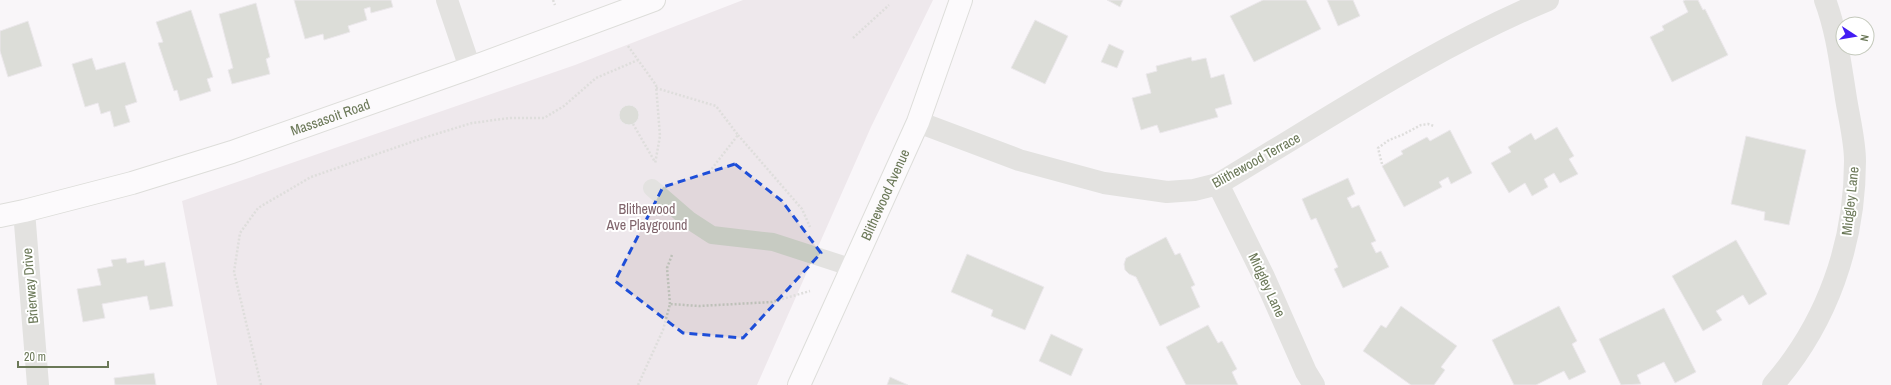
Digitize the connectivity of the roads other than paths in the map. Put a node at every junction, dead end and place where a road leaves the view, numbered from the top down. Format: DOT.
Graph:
graph roads {
  1 [pos="447,0"];
  2 [pos="654,0"];
  3 [pos="961,0"];
  4 [pos="1548,0"];
  5 [pos="1825,0"];
  6 [pos="470,68"];
  7 [pos="918,122"];
  8 [pos="1218,184"];
  9 [pos="652,188"];
  10 [pos="24,211"];
  11 [pos="0,216"];
  12 [pos="853,268"];
  13 [pos="38,385"];
  14 [pos="799,385"];
  15 [pos="1314,385"];
  16 [pos="1773,385"];
  1 -- 6 [label="street"];
  2 -- 6 [label="main road, Massasoit Road"];
  3 -- 7 [label="main road, Blithewood Avenue"];
  4 -- 8 [label="street, Blithewood Terrace"];
  5 -- 16 [label="street, Midgley Lane"];
  6 -- 10 [label="main road, Massasoit Road"];
  7 -- 8 [label="street, Blithewood Terrace"];
  7 -- 12 [label="main road, Blithewood Avenue"];
  8 -- 15 [label="street, Midgley Lane"];
  9 -- 12 [label="lane"];
  10 -- 11 [label="main road, Massasoit Road"];
  10 -- 13 [label="street, Brierway Drive"];
  12 -- 14 [label="main road, Blithewood Avenue"];
}
